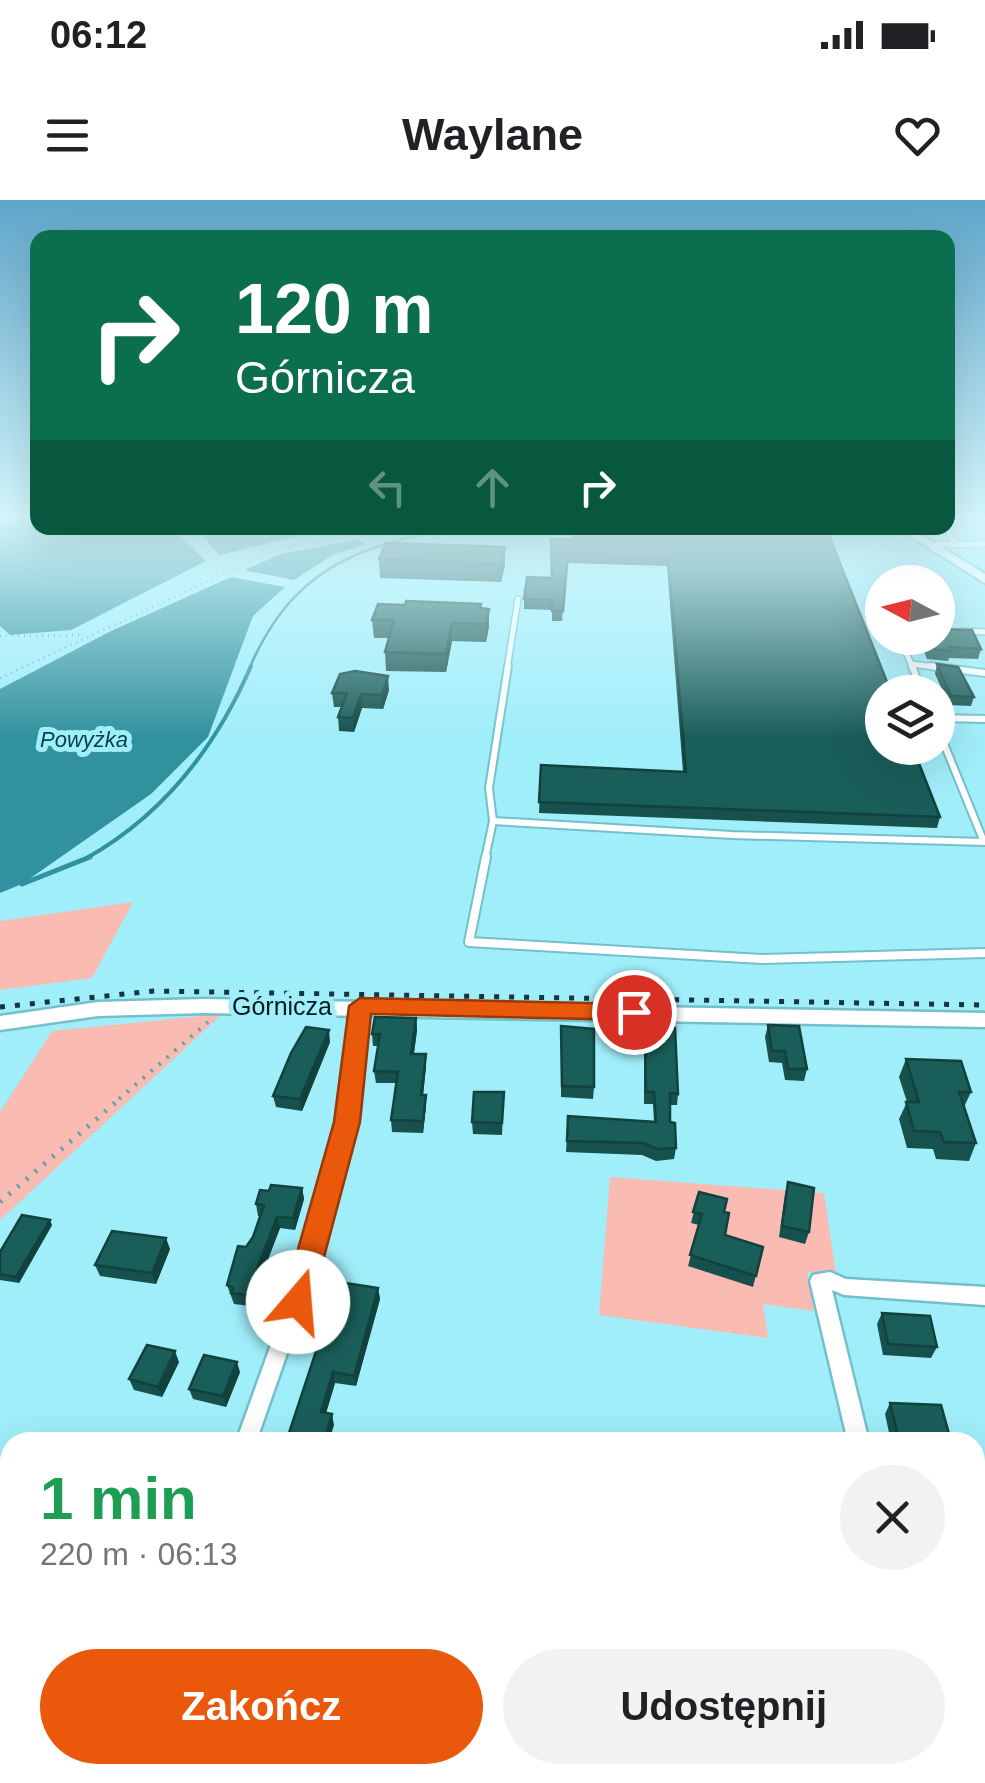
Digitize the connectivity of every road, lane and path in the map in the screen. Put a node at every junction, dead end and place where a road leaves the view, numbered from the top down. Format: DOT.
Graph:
graph roads {
  1 [pos="185,591"];
  2 [pos="518,598"];
  3 [pos="955,630"];
  4 [pos="985,632"];
  5 [pos="87,635"];
  6 [pos="0,636"];
  7 [pos="907,655"];
  8 [pos="911,664"];
  9 [pos="985,672"];
  10 [pos="915,675"];
  11 [pos="0,678"];
  12 [pos="955,718"];
  13 [pos="985,719"];
  14 [pos="953,765"];
  15 [pos="493,820"];
  16 [pos="984,842"];
  17 [pos="985,953"];
  18 [pos="230,1006"];
  19 [pos="360,1006"];
  20 [pos="985,1020"];
  21 [pos="0,1024"];
  22 [pos="0,1202"];
  23 [pos="985,1296"];
  24 [pos="250,1432"];
  25 [pos="857,1432"];
  1 -- 5 [label="path"];
  2 -- 15 [label="lane"];
  3 -- 4 [label="lane"];
  5 -- 6 [label="path"];
  5 -- 11 [label="path"];
  7 -- 8 [label="lane"];
  8 -- 9 [label="lane"];
  8 -- 10 [label="lane"];
  12 -- 13 [label="lane"];
  14 -- 16 [label="lane"];
  15 -- 16 [label="lane"];
  15 -- 17 [label="lane"];
  18 -- 19 [label="street, Górnicza"];
  18 -- 21 [label="street, Górnicza"];
  18 -- 22 [label="path"];
  19 -- 20 [label="street, Górnicza"];
  19 -- 24 [label="street"];
  23 -- 25 [label="street"];
}
